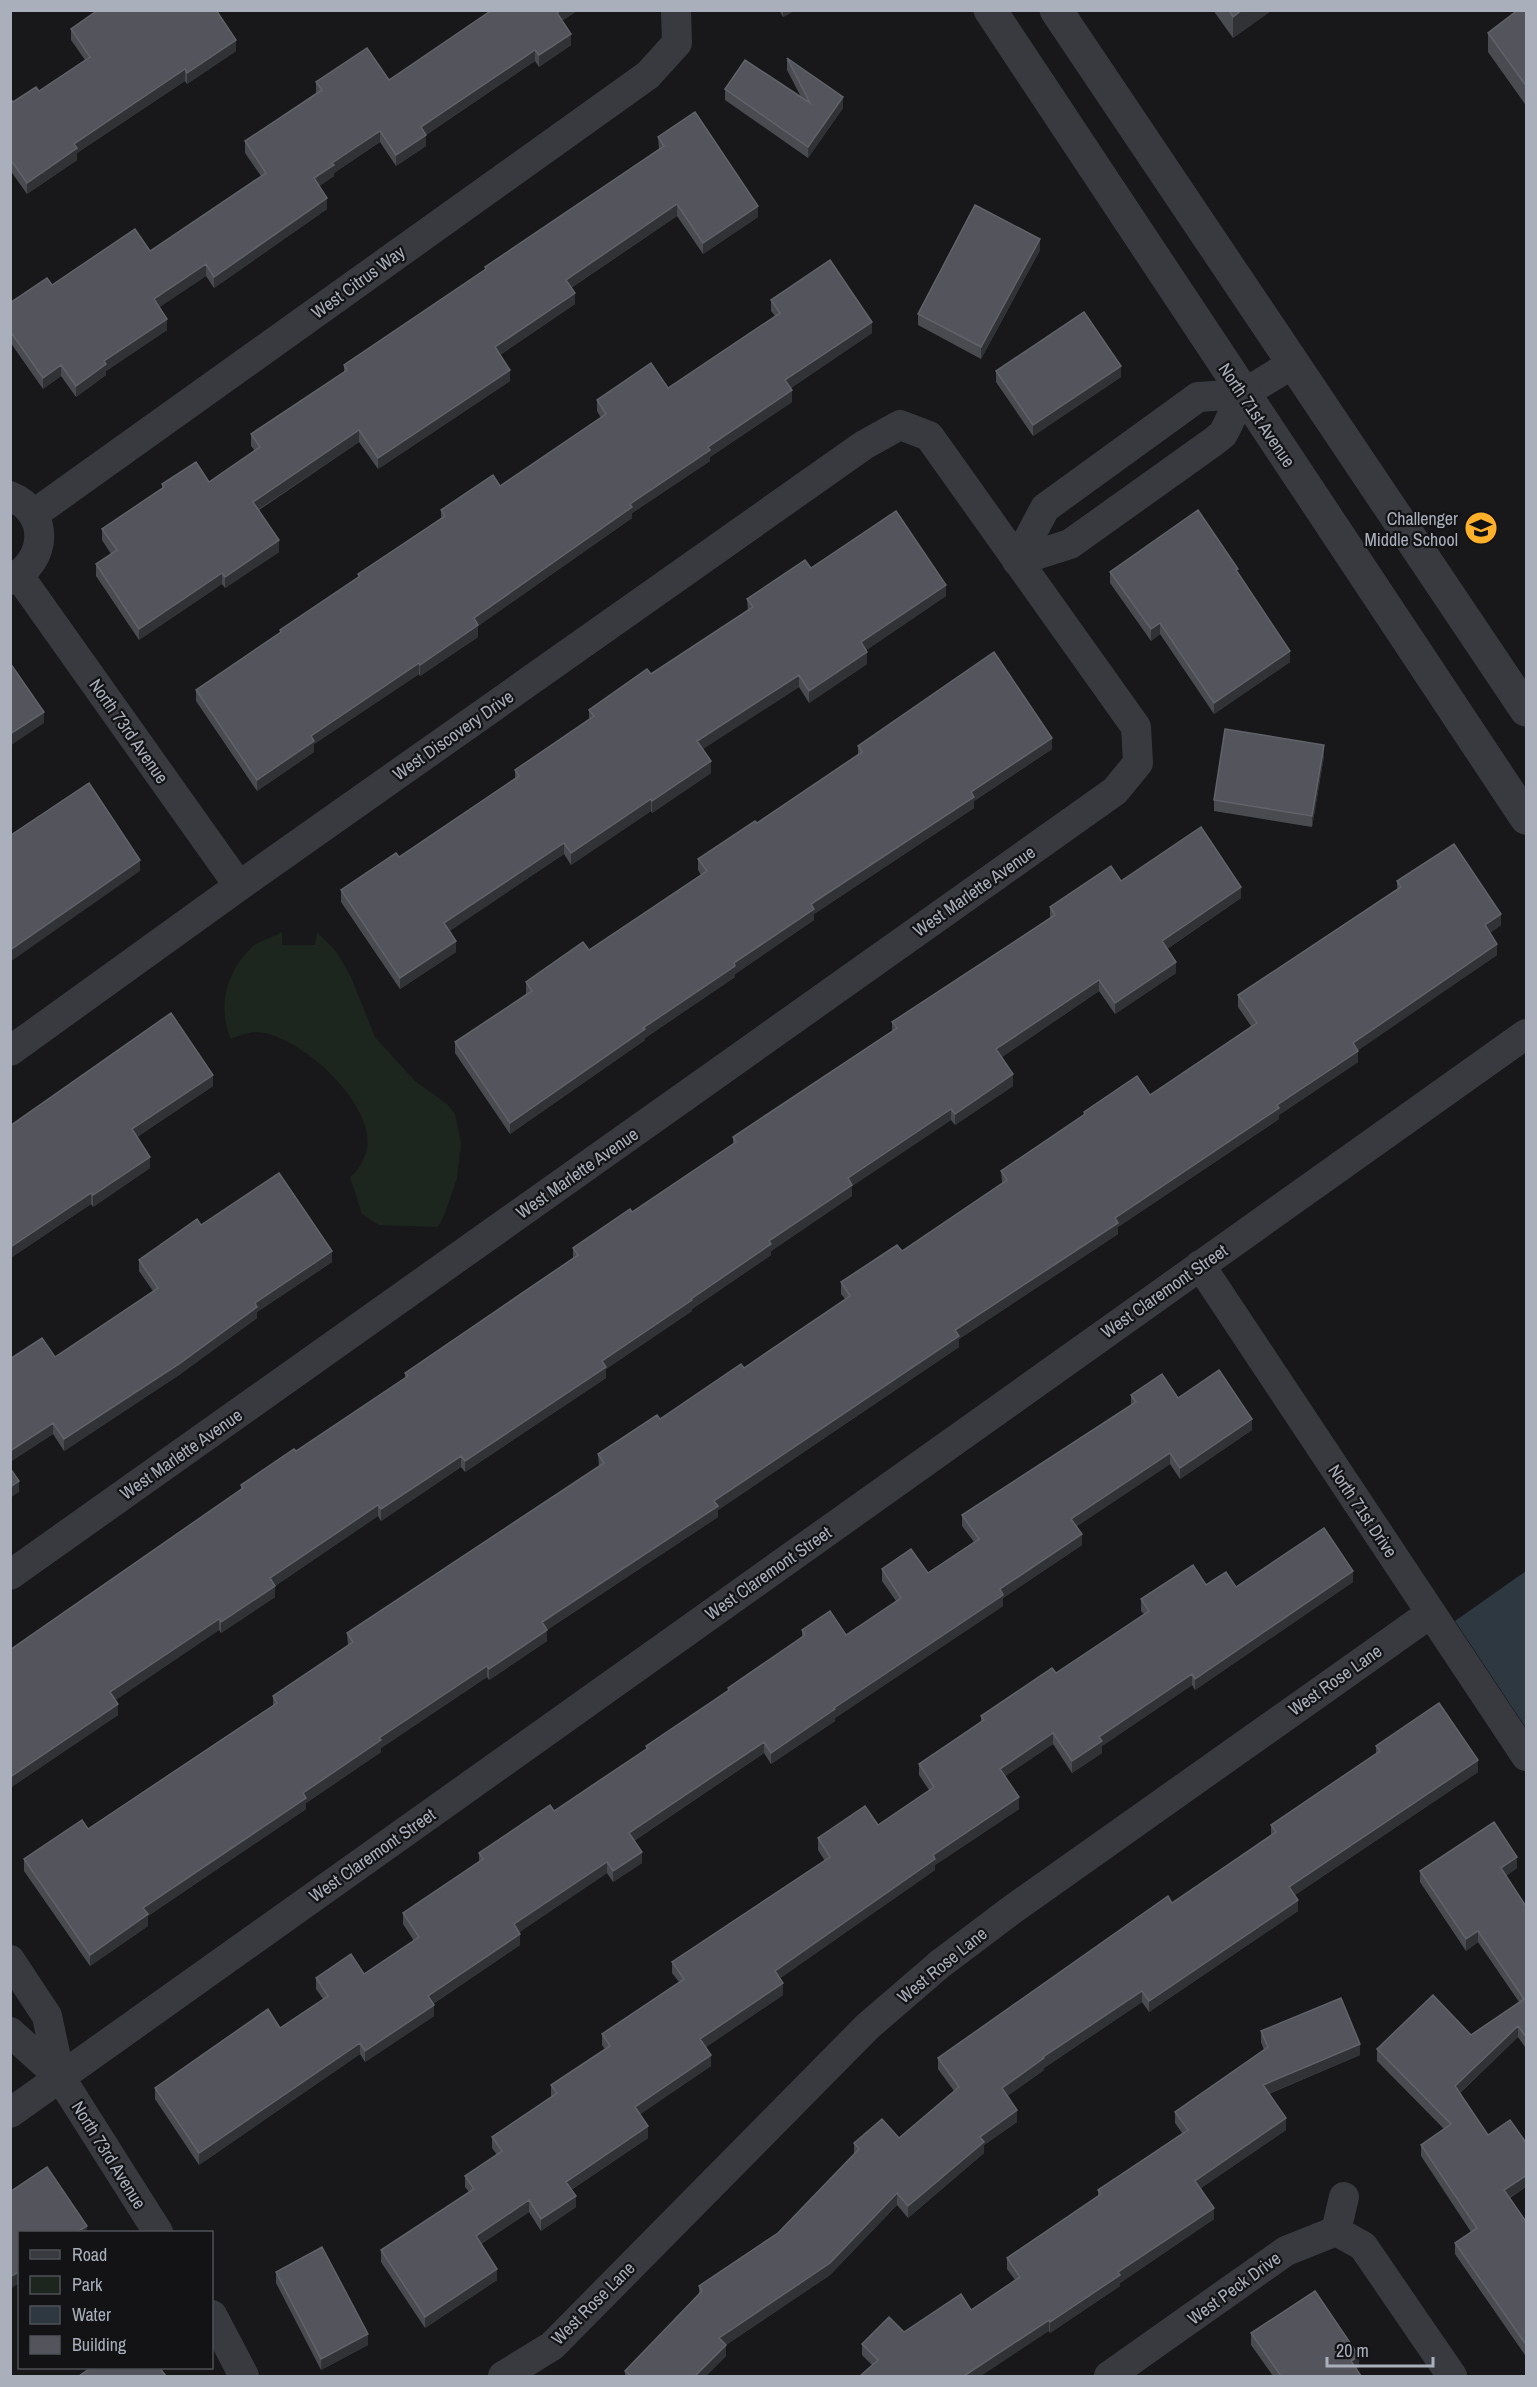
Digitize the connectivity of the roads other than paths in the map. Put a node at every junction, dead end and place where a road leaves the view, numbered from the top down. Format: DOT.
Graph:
graph roads {
  1 [pos="676,10"];
  2 [pos="990,10"];
  3 [pos="1056,10"];
  4 [pos="1294,363"];
  5 [pos="1243,394"];
  6 [pos="10,496"];
  7 [pos="34,514"];
  8 [pos="1017,561"];
  9 [pos="15,578"];
  10 [pos="1527,710"];
  11 [pos="1527,818"];
  12 [pos="239,886"];
  13 [pos="1527,1034"];
  14 [pos="10,1051"];
  15 [pos="1200,1265"];
  16 [pos="10,1575"];
  17 [pos="1431,1613"];
  18 [pos="1527,1756"];
  19 [pos="10,1960"];
  20 [pos="10,2031"];
  21 [pos="60,2077"];
  22 [pos="10,2113"];
  23 [pos="1344,2197"];
  24 [pos="157,2231"];
  25 [pos="1336,2231"];
  26 [pos="213,2318"];
  27 [pos="244,2376"];
  28 [pos="503,2376"];
  29 [pos="1109,2376"];
  30 [pos="1452,2376"];
  1 -- 7 [label="street, West Citrus Way"];
  2 -- 5 [label="street, North 71st Avenue"];
  3 -- 4 [label="street"];
  4 -- 5 [label="street"];
  4 -- 10 [label="street"];
  5 -- 8 [label="street"];
  5 -- 8 [label="street"];
  5 -- 11 [label="street, North 71st Avenue"];
  6 -- 7 [label="street"];
  7 -- 9 [label="street"];
  8 -- 12 [label="street, West Discovery Drive"];
  8 -- 16 [label="street, West Marlette Avenue"];
  9 -- 12 [label="street, North 73rd Avenue"];
  12 -- 14 [label="street, West Discovery Drive"];
  13 -- 15 [label="street, West Claremont Street"];
  15 -- 17 [label="street, North 71st Drive"];
  15 -- 21 [label="street, West Claremont Street"];
  17 -- 18 [label="street, North 71st Drive"];
  17 -- 28 [label="street, West Rose Lane"];
  19 -- 21 [label="street, North 73rd Avenue"];
  20 -- 21 [label="street, North 73rd Avenue"];
  21 -- 22 [label="street, West Claremont Street"];
  21 -- 24 [label="street, North 73rd Avenue"];
  23 -- 25 [label="street"];
  25 -- 29 [label="street, West Peck Drive"];
  25 -- 30 [label="street"];
  26 -- 27 [label="street"];
}
